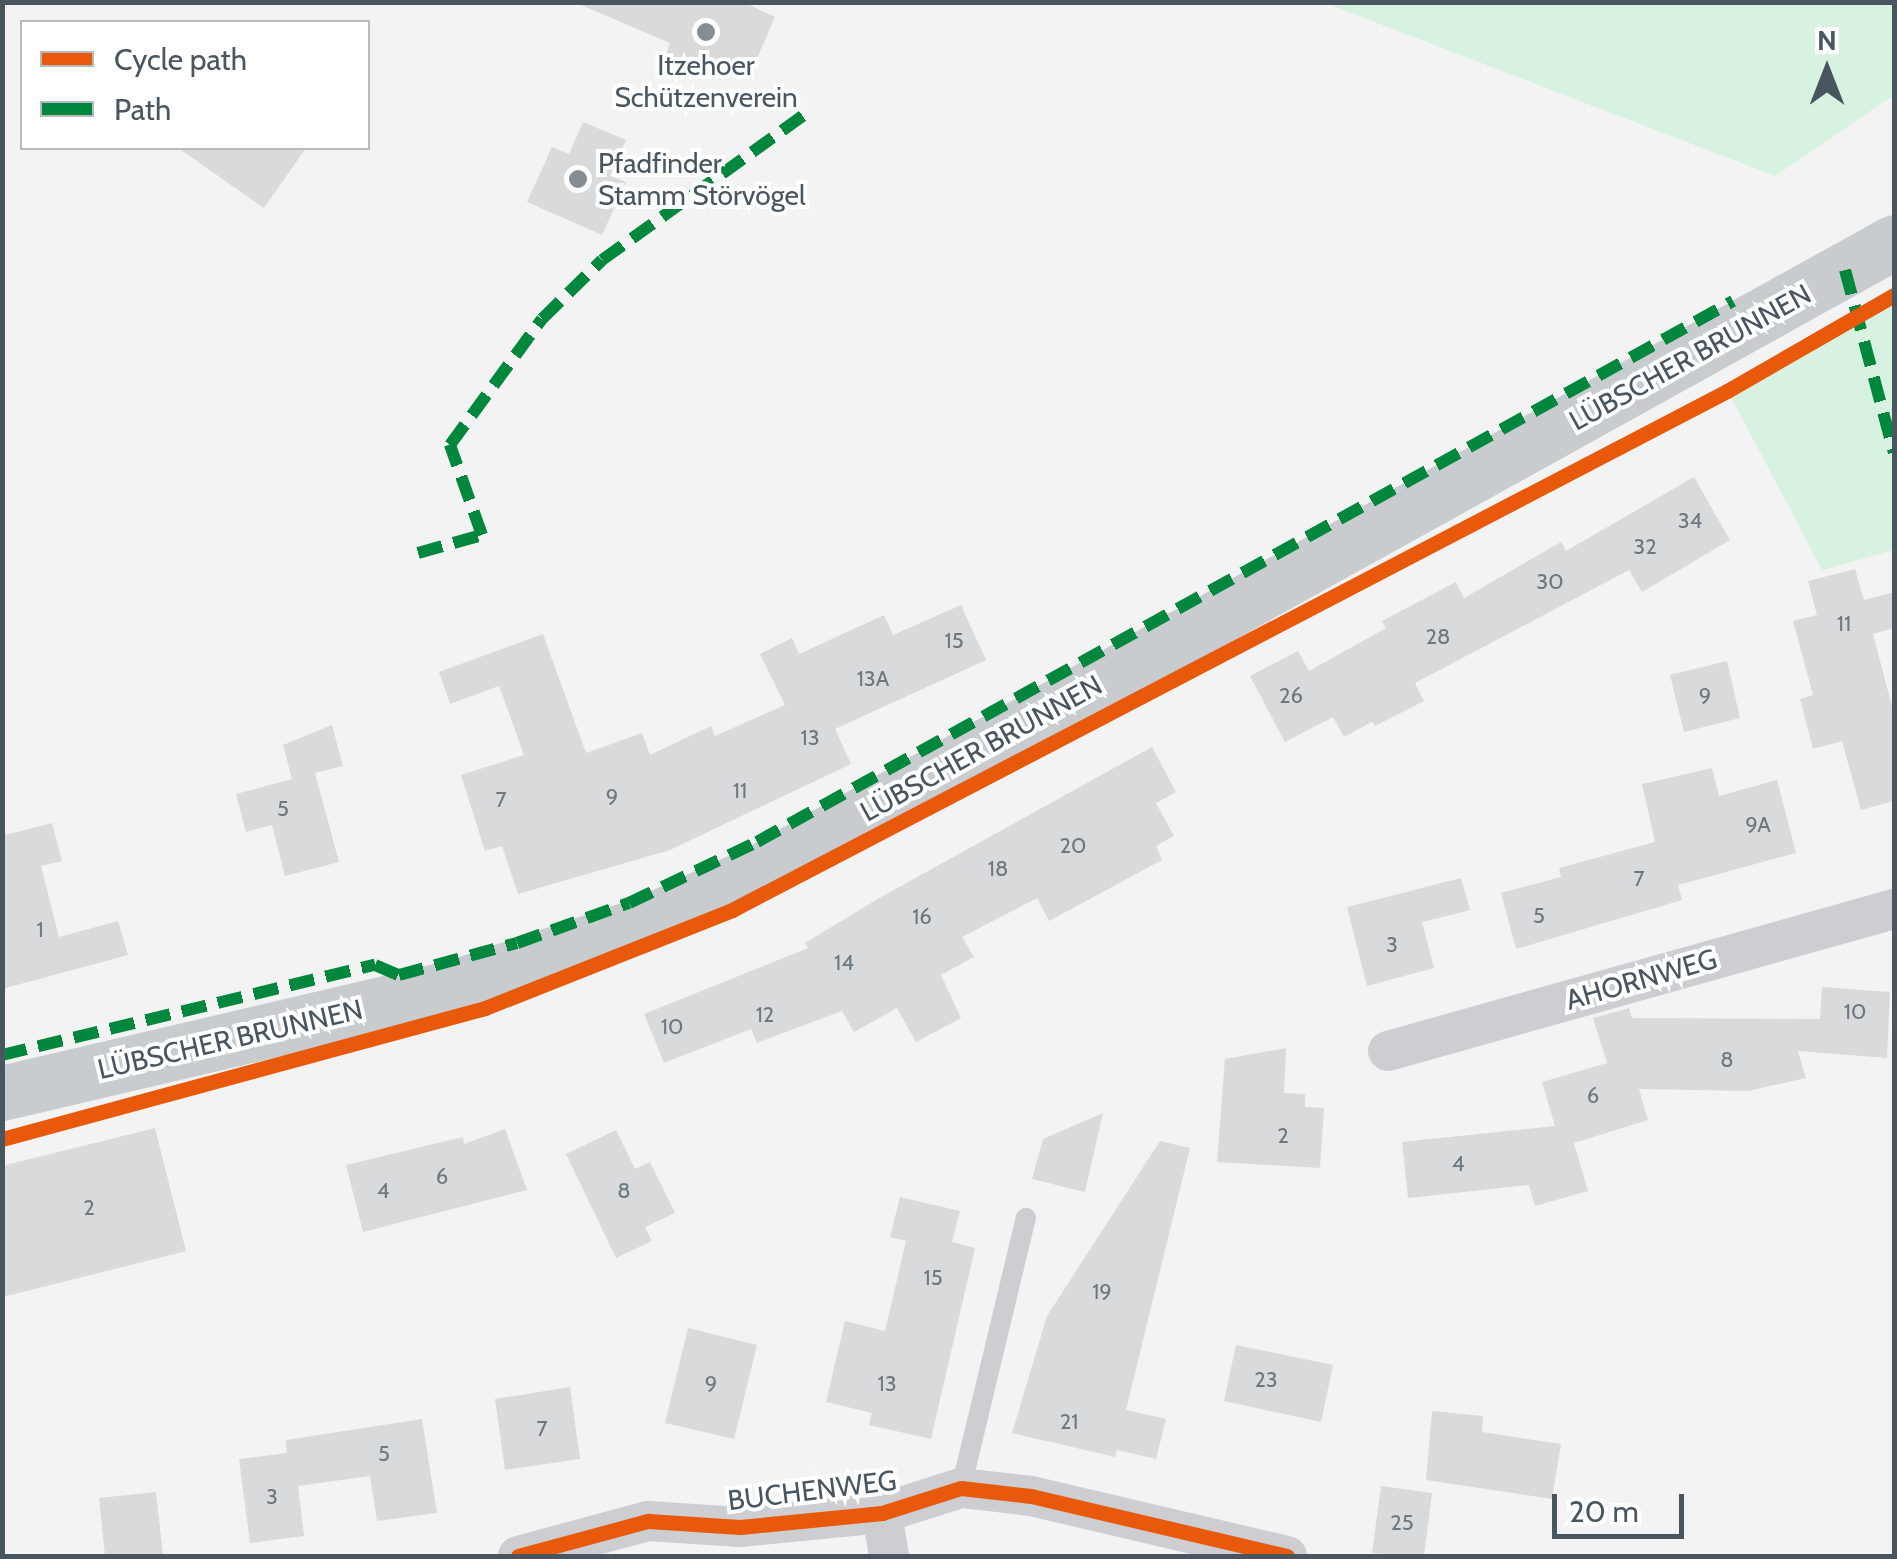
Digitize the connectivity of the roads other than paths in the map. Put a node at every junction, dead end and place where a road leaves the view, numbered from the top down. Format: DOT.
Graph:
graph roads {
  1 [pos="1894,242"];
  2 [pos="1894,910"];
  3 [pos="1388,1052"];
  4 [pos="2,1093"];
  5 [pos="1026,1218"];
  6 [pos="962,1488"];
  7 [pos="882,1512"];
  8 [pos="518,1556"];
  9 [pos="889,1556"];
  10 [pos="1287,1556"];
  1 -- 4 [label="main road, LÜBSCHER BRUNNEN"];
  2 -- 3 [label="street, AHORNWEG"];
  5 -- 6 [label="lane"];
  6 -- 7 [label="street, BUCHENWEG"];
  6 -- 10 [label="street, BUCHENWEG"];
  7 -- 8 [label="street, BUCHENWEG"];
  7 -- 9 [label="street"];
}
